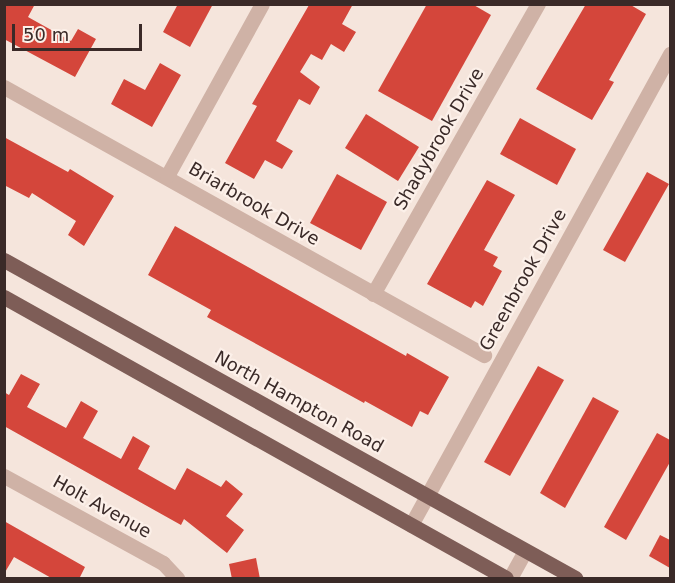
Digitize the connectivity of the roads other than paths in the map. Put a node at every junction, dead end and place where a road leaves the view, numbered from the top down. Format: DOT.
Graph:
graph roads {
  1 [pos="262,4"];
  2 [pos="538,4"];
  3 [pos="670,54"];
  4 [pos="4,87"];
  5 [pos="167,176"];
  6 [pos="4,260"];
  7 [pos="373,294"];
  8 [pos="4,297"];
  9 [pos="484,355"];
  10 [pos="4,476"];
  11 [pos="426,495"];
  12 [pos="411,525"];
  13 [pos="525,551"];
  14 [pos="177,579"];
  15 [pos="508,579"];
  16 [pos="575,579"];
  1 -- 5 [label="street"];
  2 -- 7 [label="street, Shadybrook Drive"];
  3 -- 11 [label="street, Greenbrook Drive"];
  4 -- 5 [label="street, Briarbrook Drive"];
  5 -- 7 [label="street, Briarbrook Drive"];
  6 -- 11 [label="main road, North Hampton Road"];
  7 -- 9 [label="street, Briarbrook Drive"];
  8 -- 12 [label="main road"];
  10 -- 14 [label="street, Holt Avenue"];
  11 -- 12 [label="street, Greenbrook Drive"];
  11 -- 13 [label="main road, North Hampton Road"];
  12 -- 15 [label="main road"];
  13 -- 15 [label="street"];
  13 -- 16 [label="main road, North Hampton Road"];
}
